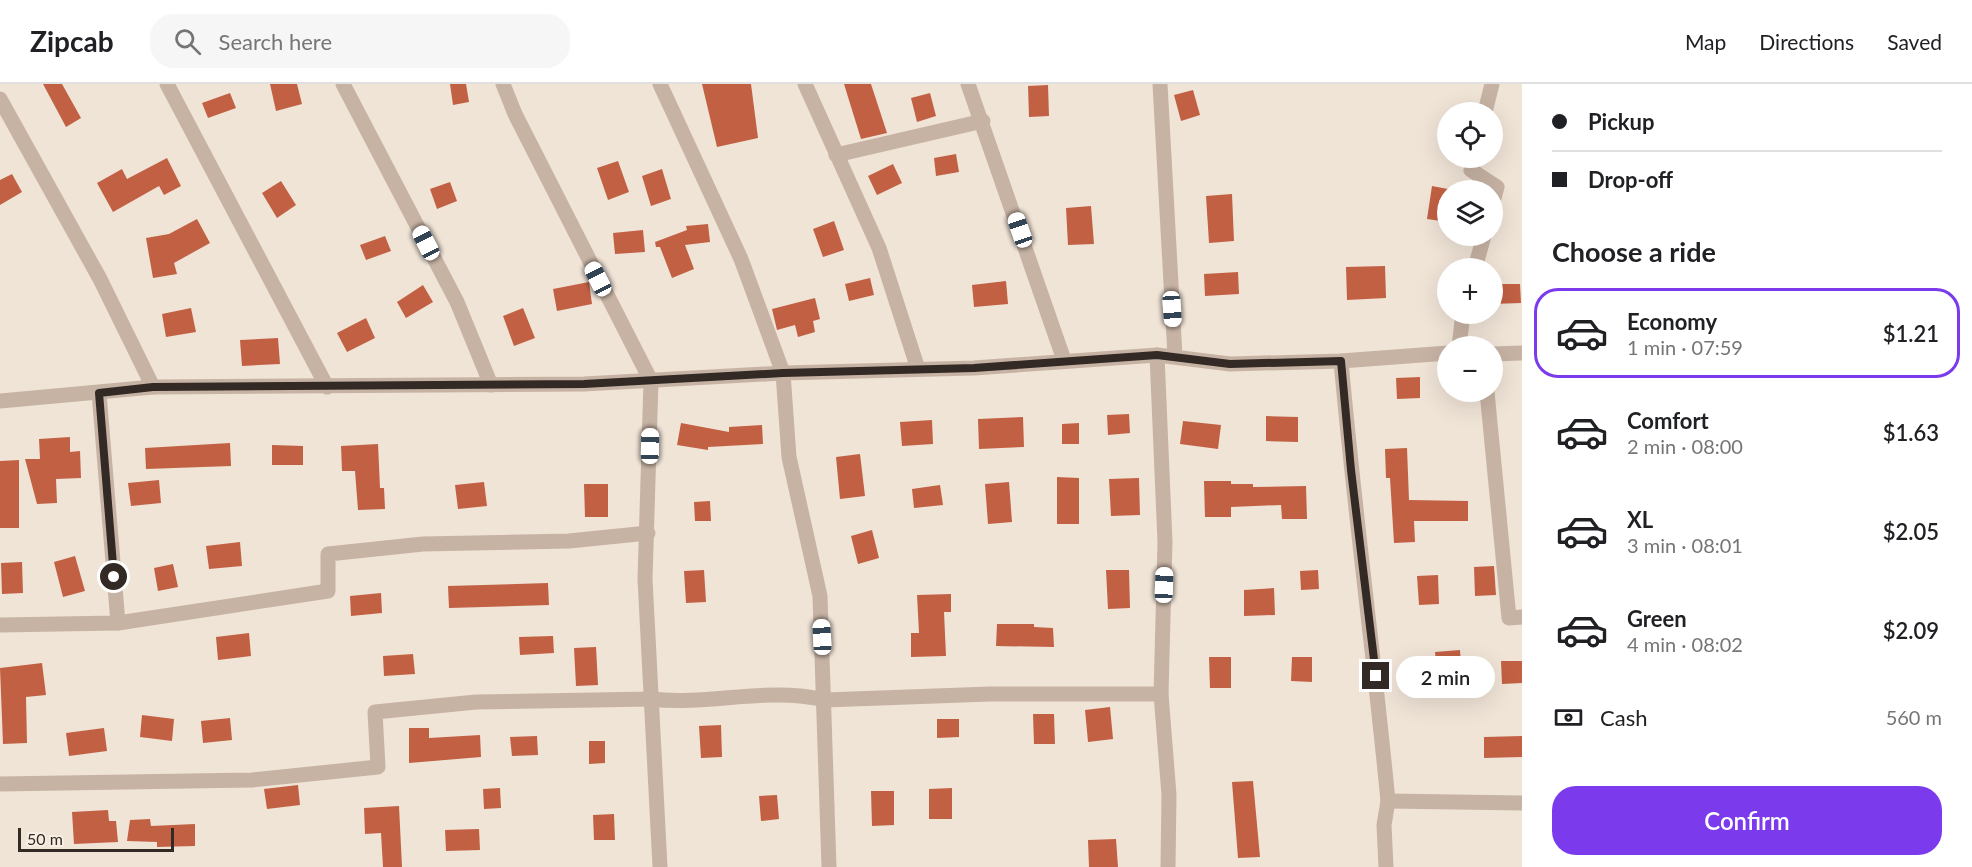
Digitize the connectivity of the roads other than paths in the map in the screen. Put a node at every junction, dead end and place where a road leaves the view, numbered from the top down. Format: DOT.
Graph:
graph roads {
  1 [pos="167,84"];
  2 [pos="343,84"];
  3 [pos="503,84"];
  4 [pos="660,84"];
  5 [pos="805,84"];
  6 [pos="968,84"];
  7 [pos="1160,84"];
  8 [pos="1492,84"];
  9 [pos="0,99"];
  10 [pos="1488,102"];
  11 [pos="983,121"];
  12 [pos="836,155"];
  13 [pos="1472,168"];
  14 [pos="1486,180"];
  15 [pos="1522,353"];
  16 [pos="1437,354"];
  17 [pos="1503,354"];
  18 [pos="1157,355"];
  19 [pos="1175,356"];
  20 [pos="1064,360"];
  21 [pos="1341,361"];
  22 [pos="918,369"];
  23 [pos="783,373"];
  24 [pos="651,381"];
  25 [pos="490,385"];
  26 [pos="153,387"];
  27 [pos="327,387"];
  28 [pos="99,393"];
  29 [pos="0,401"];
  30 [pos="1488,402"];
  31 [pos="648,533"];
  32 [pos="1522,617"];
  33 [pos="118,623"];
  34 [pos="0,625"];
  35 [pos="1161,694"];
  36 [pos="651,699"];
  37 [pos="825,700"];
  38 [pos="0,784"];
  39 [pos="1388,801"];
  40 [pos="1522,803"];
  41 [pos="660,867"];
  42 [pos="829,867"];
  43 [pos="1168,867"];
  44 [pos="1386,867"];
  1 -- 27 [label="street"];
  2 -- 25 [label="street"];
  3 -- 24 [label="street"];
  4 -- 23 [label="street"];
  5 -- 12 [label="street"];
  6 -- 11 [label="street"];
  7 -- 19 [label="street"];
  8 -- 10 [label="street"];
  9 -- 26 [label="street"];
  11 -- 12 [label="street"];
  11 -- 20 [label="street"];
  12 -- 22 [label="street"];
  13 -- 14 [label="street"];
  15 -- 17 [label="street"];
  16 -- 21 [label="street"];
  18 -- 19 [label="street"];
  18 -- 20 [label="street"];
  18 -- 35 [label="street"];
  19 -- 21 [label="street"];
  20 -- 22 [label="street"];
  21 -- 39 [label="street"];
  22 -- 23 [label="street"];
  23 -- 24 [label="street"];
  23 -- 37 [label="street"];
  24 -- 25 [label="street"];
  24 -- 31 [label="street"];
  25 -- 27 [label="street"];
  26 -- 27 [label="street"];
  26 -- 28 [label="street"];
  28 -- 29 [label="street"];
  28 -- 33 [label="street"];
  30 -- 32 [label="street"];
  31 -- 33 [label="street"];
  31 -- 36 [label="street"];
  33 -- 34 [label="street"];
  35 -- 37 [label="street"];
  35 -- 43 [label="street"];
  36 -- 37 [label="street"];
  36 -- 38 [label="street"];
  36 -- 41 [label="street"];
  37 -- 42 [label="street"];
  39 -- 40 [label="street"];
  39 -- 44 [label="street"];
}
